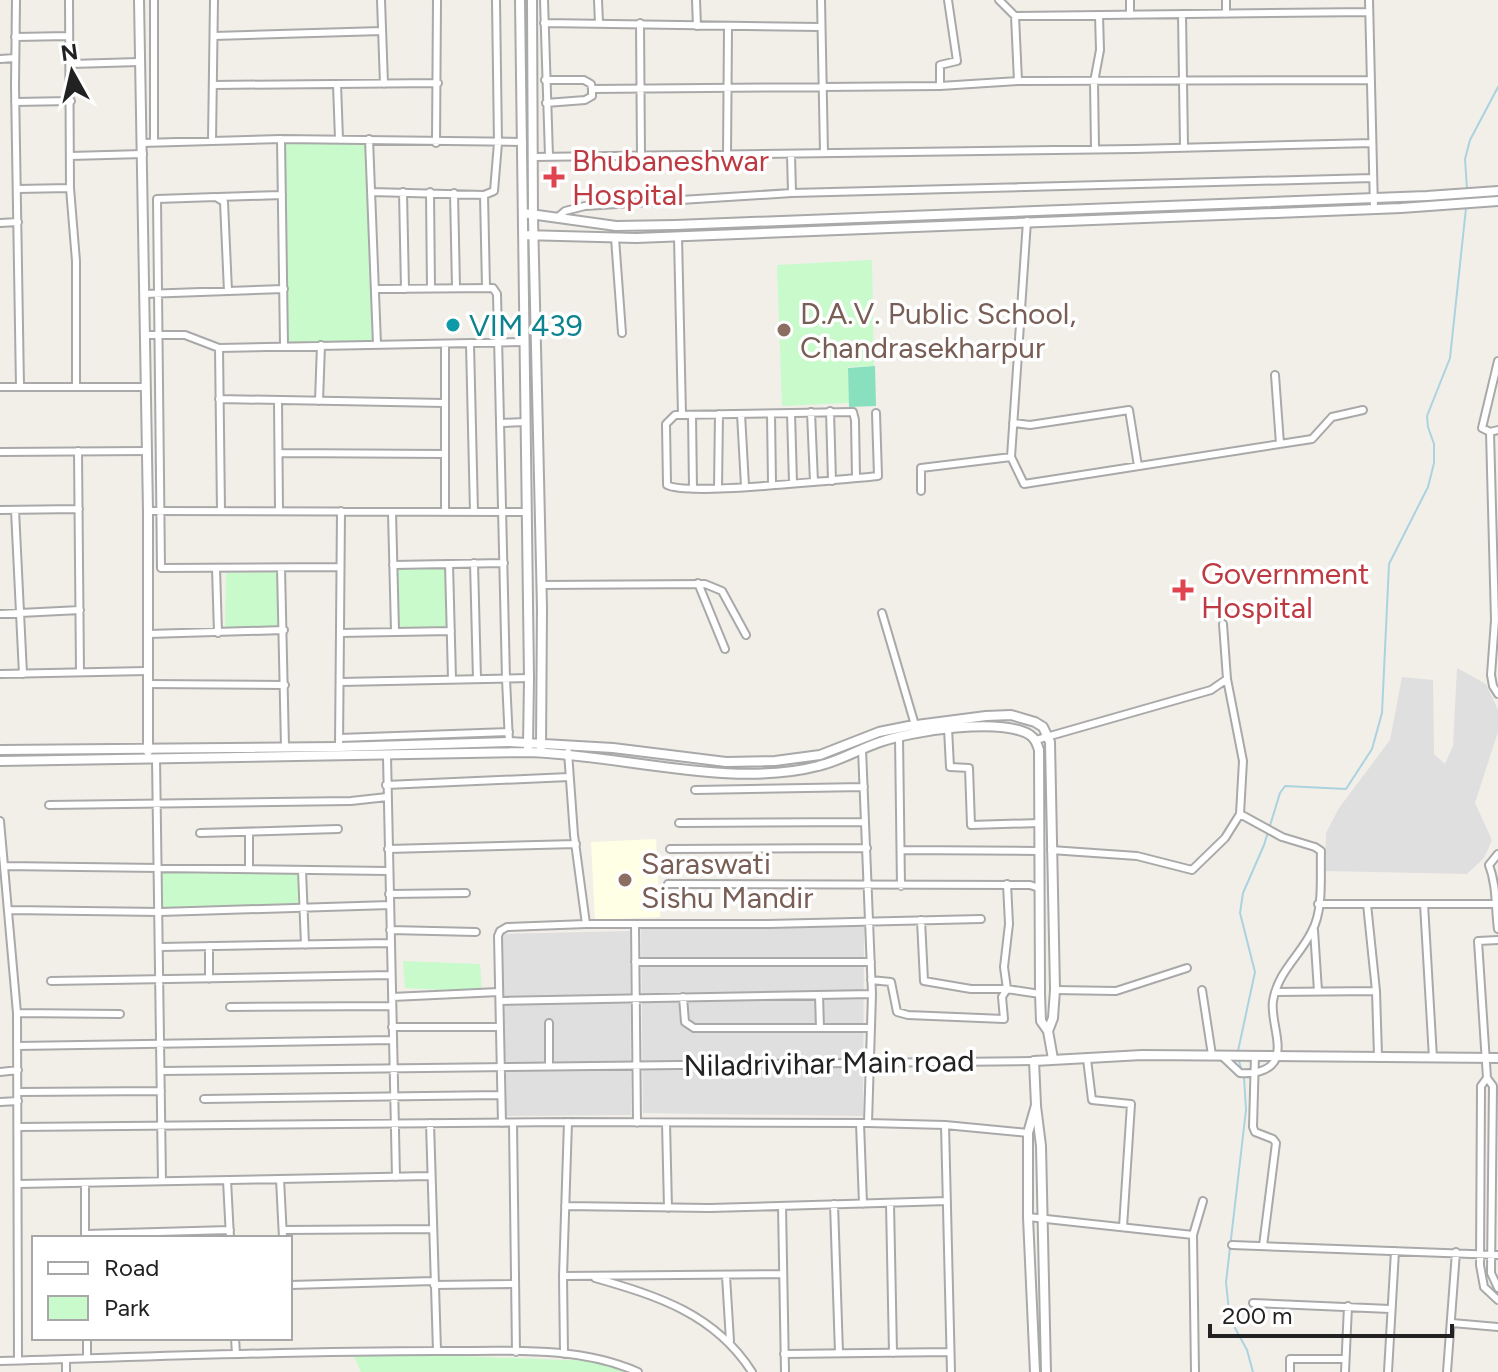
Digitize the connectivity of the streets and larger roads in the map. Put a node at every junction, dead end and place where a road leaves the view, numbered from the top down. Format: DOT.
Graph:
graph roads {
  1 [pos="16,0"];
  2 [pos="69,0"];
  3 [pos="139,0"];
  4 [pos="154,0"];
  5 [pos="214,0"];
  6 [pos="381,0"];
  7 [pos="437,0"];
  8 [pos="496,0"];
  9 [pos="520,0"];
  10 [pos="532,0"];
  11 [pos="544,0"];
  12 [pos="598,0"];
  13 [pos="696,0"];
  14 [pos="821,0"];
  15 [pos="948,0"];
  16 [pos="999,0"];
  17 [pos="1130,0"];
  18 [pos="1226,0"];
  19 [pos="1369,0"];
  20 [pos="1369,12"];
  21 [pos="1182,14"];
  22 [pos="1226,14"];
  23 [pos="1099,15"];
  24 [pos="1130,15"];
  25 [pos="1015,16"];
  26 [pos="544,23"];
  27 [pos="599,23"];
  28 [pos="640,23"];
  29 [pos="697,26"];
  30 [pos="728,27"];
  31 [pos="820,27"];
  32 [pos="382,31"];
  33 [pos="69,36"];
  34 [pos="214,36"];
  35 [pos="15,37"];
  36 [pos="15,58"];
  37 [pos="0,59"];
  38 [pos="139,62"];
  39 [pos="71,64"];
  40 [pos="545,80"];
  41 [pos="1371,80"];
  42 [pos="1018,81"];
  43 [pos="1182,81"];
  44 [pos="1094,82"];
  45 [pos="438,83"];
  46 [pos="337,84"];
  47 [pos="384,84"];
  48 [pos="213,85"];
  49 [pos="940,86"];
  50 [pos="729,88"];
  51 [pos="592,89"];
  52 [pos="640,89"];
  53 [pos="824,89"];
  54 [pos="71,101"];
  55 [pos="15,102"];
  56 [pos="546,103"];
  57 [pos="281,139"];
  58 [pos="339,139"];
  59 [pos="369,139"];
  60 [pos="212,141"];
  61 [pos="154,142"];
  62 [pos="523,142"];
  63 [pos="142,143"];
  64 [pos="436,143"];
  65 [pos="498,143"];
  66 [pos="1372,143"];
  67 [pos="1184,147"];
  68 [pos="1095,148"];
  69 [pos="824,153"];
  70 [pos="143,154"];
  71 [pos="791,154"];
  72 [pos="70,156"];
  73 [pos="549,156"];
  74 [pos="727,156"];
  75 [pos="533,157"];
  76 [pos="641,157"];
  77 [pos="1373,178"];
  78 [pos="70,188"];
  79 [pos="17,189"];
  80 [pos="1498,191"];
  81 [pos="371,192"];
  82 [pos="403,192"];
  83 [pos="430,192"];
  84 [pos="454,193"];
  85 [pos="792,193"];
  86 [pos="282,195"];
  87 [pos="484,195"];
  88 [pos="216,197"];
  89 [pos="1374,197"];
  90 [pos="1498,201"];
  91 [pos="1374,209"];
  92 [pos="523,213"];
  93 [pos="534,213"];
  94 [pos="558,217"];
  95 [pos="1027,221"];
  96 [pos="18,222"];
  97 [pos="0,223"];
  98 [pos="523,235"];
  99 [pos="534,235"];
  100 [pos="678,237"];
  101 [pos="615,238"];
  102 [pos="456,287"];
  103 [pos="486,287"];
  104 [pos="431,288"];
  105 [pos="284,289"];
  106 [pos="376,289"];
  107 [pos="405,289"];
  108 [pos="228,291"];
  109 [pos="159,293"];
  110 [pos="145,294"];
  111 [pos="622,333"];
  112 [pos="145,335"];
  113 [pos="160,336"];
  114 [pos="524,342"];
  115 [pos="500,343"];
  116 [pos="377,344"];
  117 [pos="445,344"];
  118 [pos="470,344"];
  119 [pos="284,345"];
  120 [pos="321,345"];
  121 [pos="219,348"];
  122 [pos="1498,361"];
  123 [pos="525,367"];
  124 [pos="537,367"];
  125 [pos="1275,375"];
  126 [pos="0,387"];
  127 [pos="20,387"];
  128 [pos="76,387"];
  129 [pos="145,387"];
  130 [pos="219,399"];
  131 [pos="278,400"];
  132 [pos="319,401"];
  133 [pos="445,403"];
  134 [pos="1363,410"];
  135 [pos="830,411"];
  136 [pos="811,412"];
  137 [pos="791,413"];
  138 [pos="876,413"];
  139 [pos="719,414"];
  140 [pos="741,414"];
  141 [pos="771,414"];
  142 [pos="682,415"];
  143 [pos="692,415"];
  144 [pos="525,422"];
  145 [pos="501,423"];
  146 [pos="1013,423"];
  147 [pos="1494,431"];
  148 [pos="1280,444"];
  149 [pos="78,451"];
  150 [pos="146,451"];
  151 [pos="0,452"];
  152 [pos="279,453"];
  153 [pos="445,454"];
  154 [pos="1011,457"];
  155 [pos="1138,466"];
  156 [pos="856,478"];
  157 [pos="832,481"];
  158 [pos="814,482"];
  159 [pos="793,483"];
  160 [pos="772,484"];
  161 [pos="745,486"];
  162 [pos="718,488"];
  163 [pos="693,489"];
  164 [pos="921,491"];
  165 [pos="79,509"];
  166 [pos="0,510"];
  167 [pos="15,510"];
  168 [pos="160,510"];
  169 [pos="148,511"];
  170 [pos="221,511"];
  171 [pos="279,511"];
  172 [pos="341,511"];
  173 [pos="392,512"];
  174 [pos="445,512"];
  175 [pos="474,512"];
  176 [pos="503,512"];
  177 [pos="526,512"];
  178 [pos="1495,520"];
  179 [pos="474,563"];
  180 [pos="504,563"];
  181 [pos="449,564"];
  182 [pos="393,565"];
  183 [pos="339,567"];
  184 [pos="216,568"];
  185 [pos="281,568"];
  186 [pos="698,583"];
  187 [pos="541,585"];
  188 [pos="80,610"];
  189 [pos="20,613"];
  190 [pos="882,613"];
  191 [pos="0,614"];
  192 [pos="1497,619"];
  193 [pos="1223,624"];
  194 [pos="284,630"];
  195 [pos="395,631"];
  196 [pos="451,631"];
  197 [pos="218,633"];
  198 [pos="340,633"];
  199 [pos="148,634"];
  200 [pos="746,635"];
  201 [pos="725,649"];
  202 [pos="147,671"];
  203 [pos="80,672"];
  204 [pos="0,674"];
  205 [pos="23,674"];
  206 [pos="529,678"];
  207 [pos="452,679"];
  208 [pos="477,679"];
  209 [pos="506,679"];
  210 [pos="1227,679"];
  211 [pos="340,682"];
  212 [pos="147,684"];
  213 [pos="285,685"];
  214 [pos="1498,694"];
  215 [pos="915,725"];
  216 [pos="948,728"];
  217 [pos="1048,736"];
  218 [pos="509,737"];
  219 [pos="899,737"];
  220 [pos="1036,740"];
  221 [pos="339,742"];
  222 [pos="285,747"];
  223 [pos="528,747"];
  224 [pos="540,747"];
  225 [pos="148,748"];
  226 [pos="862,749"];
  227 [pos="0,750"];
  228 [pos="361,752"];
  229 [pos="568,752"];
  230 [pos="387,756"];
  231 [pos="152,758"];
  232 [pos="0,761"];
  233 [pos="569,777"];
  234 [pos="386,785"];
  235 [pos="864,787"];
  236 [pos="695,790"];
  237 [pos="387,797"];
  238 [pos="158,804"];
  239 [pos="49,805"];
  240 [pos="1240,814"];
  241 [pos="0,821"];
  242 [pos="865,822"];
  243 [pos="679,823"];
  244 [pos="1039,823"];
  245 [pos="338,829"];
  246 [pos="249,832"];
  247 [pos="200,833"];
  248 [pos="576,844"];
  249 [pos="867,848"];
  250 [pos="388,849"];
  251 [pos="670,849"];
  252 [pos="901,850"];
  253 [pos="1051,850"];
  254 [pos="1038,851"];
  255 [pos="1498,854"];
  256 [pos="4,866"];
  257 [pos="159,868"];
  258 [pos="249,869"];
  259 [pos="302,870"];
  260 [pos="389,871"];
  261 [pos="668,884"];
  262 [pos="1007,884"];
  263 [pos="3,885"];
  264 [pos="868,885"];
  265 [pos="901,886"];
  266 [pos="1039,888"];
  267 [pos="466,893"];
  268 [pos="389,894"];
  269 [pos="1318,904"];
  270 [pos="1367,904"];
  271 [pos="1424,904"];
  272 [pos="1495,904"];
  273 [pos="390,905"];
  274 [pos="304,907"];
  275 [pos="10,910"];
  276 [pos="160,912"];
  277 [pos="981,919"];
  278 [pos="921,920"];
  279 [pos="870,921"];
  280 [pos="586,924"];
  281 [pos="635,924"];
  282 [pos="1498,929"];
  283 [pos="390,930"];
  284 [pos="1314,930"];
  285 [pos="476,932"];
  286 [pos="1498,940"];
  287 [pos="390,943"];
  288 [pos="305,945"];
  289 [pos="209,946"];
  290 [pos="160,947"];
  291 [pos="635,962"];
  292 [pos="871,962"];
  293 [pos="1187,968"];
  294 [pos="391,975"];
  295 [pos="160,979"];
  296 [pos="209,979"];
  297 [pos="871,980"];
  298 [pos="51,981"];
  299 [pos="1007,989"];
  300 [pos="1055,990"];
  301 [pos="1202,990"];
  302 [pos="1318,991"];
  303 [pos="1376,991"];
  304 [pos="499,992"];
  305 [pos="1275,992"];
  306 [pos="872,994"];
  307 [pos="1040,994"];
  308 [pos="819,995"];
  309 [pos="392,997"];
  310 [pos="683,997"];
  311 [pos="636,998"];
  312 [pos="500,1001"];
  313 [pos="392,1006"];
  314 [pos="230,1007"];
  315 [pos="17,1013"];
  316 [pos="120,1014"];
  317 [pos="549,1023"];
  318 [pos="392,1027"];
  319 [pos="500,1027"];
  320 [pos="820,1028"];
  321 [pos="870,1028"];
  322 [pos="1048,1031"];
  323 [pos="393,1040"];
  324 [pos="160,1045"];
  325 [pos="17,1046"];
  326 [pos="1498,1052"];
  327 [pos="1216,1055"];
  328 [pos="1253,1055"];
  329 [pos="1277,1055"];
  330 [pos="1378,1056"];
  331 [pos="1486,1056"];
  332 [pos="1433,1058"];
  333 [pos="1498,1058"];
  334 [pos="1053,1059"];
  335 [pos="1087,1059"];
  336 [pos="1034,1061"];
  337 [pos="869,1063"];
  338 [pos="636,1065"];
  339 [pos="501,1066"];
  340 [pos="549,1066"];
  341 [pos="394,1067"];
  342 [pos="18,1070"];
  343 [pos="161,1071"];
  344 [pos="0,1072"];
  345 [pos="1254,1073"];
  346 [pos="1487,1078"];
  347 [pos="161,1091"];
  348 [pos="18,1092"];
  349 [pos="501,1095"];
  350 [pos="394,1097"];
  351 [pos="204,1099"];
  352 [pos="18,1101"];
  353 [pos="0,1102"];
  354 [pos="1036,1105"];
  355 [pos="568,1122"];
  356 [pos="430,1123"];
  357 [pos="502,1123"];
  358 [pos="513,1123"];
  359 [pos="637,1123"];
  360 [pos="666,1123"];
  361 [pos="864,1123"];
  362 [pos="394,1124"];
  363 [pos="945,1125"];
  364 [pos="161,1126"];
  365 [pos="18,1127"];
  366 [pos="1028,1133"];
  367 [pos="430,1176"];
  368 [pos="396,1177"];
  369 [pos="280,1179"];
  370 [pos="227,1180"];
  371 [pos="162,1181"];
  372 [pos="85,1183"];
  373 [pos="18,1184"];
  374 [pos="947,1201"];
  375 [pos="1203,1201"];
  376 [pos="890,1203"];
  377 [pos="834,1204"];
  378 [pos="863,1204"];
  379 [pos="565,1206"];
  380 [pos="782,1206"];
  381 [pos="668,1208"];
  382 [pos="1028,1217"];
  383 [pos="1042,1218"];
  384 [pos="1123,1227"];
  385 [pos="1495,1228"];
  386 [pos="432,1229"];
  387 [pos="283,1230"];
  388 [pos="230,1234"];
  389 [pos="1193,1235"];
  390 [pos="85,1236"];
  391 [pos="283,1236"];
  392 [pos="1232,1245"];
  393 [pos="1263,1246"];
  394 [pos="1395,1251"];
  395 [pos="1456,1252"];
  396 [pos="1480,1254"];
  397 [pos="1494,1254"];
  398 [pos="783,1274"];
  399 [pos="563,1276"];
  400 [pos="587,1276"];
  401 [pos="726,1276"];
  402 [pos="434,1283"];
  403 [pos="515,1284"];
  404 [pos="292,1285"];
  405 [pos="1498,1288"];
  406 [pos="1498,1300"];
  407 [pos="1253,1303"];
  408 [pos="1348,1306"];
  409 [pos="1390,1309"];
  410 [pos="1452,1323"];
  411 [pos="1498,1327"];
  412 [pos="87,1340"];
  413 [pos="235,1340"];
  414 [pos="730,1341"];
  415 [pos="437,1351"];
  416 [pos="516,1352"];
  417 [pos="950,1352"];
  418 [pos="839,1353"];
  419 [pos="893,1353"];
  420 [pos="236,1354"];
  421 [pos="564,1354"];
  422 [pos="784,1354"];
  423 [pos="87,1358"];
  424 [pos="66,1359"];
  425 [pos="1345,1359"];
  426 [pos="18,1360"];
  427 [pos="34,1360"];
  428 [pos="0,1361"];
  429 [pos="35,1372"];
  430 [pos="66,1372"];
  431 [pos="638,1372"];
  432 [pos="752,1372"];
  433 [pos="785,1372"];
  434 [pos="951,1372"];
  435 [pos="1035,1372"];
  436 [pos="1046,1372"];
  437 [pos="1195,1372"];
  438 [pos="1290,1372"];
  439 [pos="1345,1372"];
  440 [pos="1388,1372"];
  441 [pos="1447,1372"];
  1 -- 35 [label="street"];
  2 -- 33 [label="street"];
  3 -- 38 [label="street"];
  4 -- 61 [label="street"];
  5 -- 34 [label="street"];
  6 -- 32 [label="street"];
  7 -- 45 [label="street"];
  8 -- 65 [label="street"];
  9 -- 62 [label="street"];
  10 -- 75 [label="street"];
  11 -- 26 [label="street"];
  12 -- 27 [label="street"];
  13 -- 29 [label="street"];
  14 -- 31 [label="street"];
  15 -- 49 [label="street"];
  16 -- 25 [label="street"];
  17 -- 24 [label="street"];
  18 -- 22 [label="street"];
  19 -- 20 [label="street"];
  20 -- 22 [label="street"];
  20 -- 41 [label="street"];
  21 -- 22 [label="street"];
  21 -- 24 [label="street"];
  21 -- 43 [label="street"];
  23 -- 24 [label="street"];
  23 -- 25 [label="street"];
  23 -- 44 [label="street"];
  25 -- 42 [label="street"];
  26 -- 27 [label="street"];
  26 -- 40 [label="street"];
  27 -- 28 [label="street"];
  28 -- 29 [label="street"];
  28 -- 52 [label="street"];
  29 -- 30 [label="street"];
  30 -- 31 [label="street"];
  30 -- 50 [label="street"];
  31 -- 53 [label="street"];
  32 -- 34 [label="street"];
  32 -- 47 [label="street"];
  33 -- 35 [label="street"];
  33 -- 39 [label="street"];
  34 -- 48 [label="street"];
  35 -- 36 [label="street"];
  36 -- 37 [label="street"];
  36 -- 55 [label="street"];
  38 -- 39 [label="street"];
  38 -- 63 [label="street"];
  39 -- 54 [label="street"];
  40 -- 51 [label="street"];
  40 -- 56 [label="street"];
  41 -- 43 [label="street"];
  41 -- 66 [label="street"];
  42 -- 44 [label="street"];
  42 -- 49 [label="street"];
  43 -- 44 [label="street"];
  43 -- 67 [label="street"];
  44 -- 68 [label="street"];
  45 -- 47 [label="street"];
  45 -- 64 [label="street"];
  46 -- 47 [label="street"];
  46 -- 48 [label="street"];
  46 -- 58 [label="street"];
  48 -- 60 [label="street"];
  49 -- 53 [label="street"];
  50 -- 52 [label="street"];
  50 -- 53 [label="street"];
  50 -- 74 [label="street"];
  51 -- 52 [label="street"];
  51 -- 56 [label="street"];
  52 -- 76 [label="street"];
  53 -- 69 [label="street"];
  54 -- 55 [label="street"];
  54 -- 72 [label="street"];
  55 -- 79 [label="street"];
  56 -- 73 [label="street"];
  57 -- 58 [label="street"];
  57 -- 60 [label="street"];
  57 -- 86 [label="street"];
  58 -- 59 [label="street"];
  59 -- 64 [label="street"];
  59 -- 81 [label="street"];
  60 -- 61 [label="street"];
  61 -- 63 [label="street"];
  62 -- 65 [label="street"];
  62 -- 92 [label="street"];
  63 -- 70 [label="street"];
  64 -- 65 [label="street"];
  65 -- 87 [label="street"];
  66 -- 67 [label="street"];
  66 -- 77 [label="street"];
  67 -- 68 [label="street"];
  68 -- 69 [label="street"];
  69 -- 71 [label="street"];
  70 -- 72 [label="street"];
  70 -- 110 [label="street"];
  71 -- 74 [label="street"];
  71 -- 85 [label="street"];
  72 -- 78 [label="street"];
  73 -- 75 [label="street"];
  73 -- 76 [label="street"];
  74 -- 76 [label="street"];
  75 -- 93 [label="street"];
  77 -- 85 [label="street"];
  77 -- 89 [label="street"];
  78 -- 79 [label="street"];
  78 -- 128 [label="street"];
  79 -- 96 [label="street"];
  80 -- 89 [label="street"];
  81 -- 82 [label="street"];
  81 -- 106 [label="street"];
  82 -- 83 [label="street"];
  82 -- 107 [label="street"];
  83 -- 84 [label="street"];
  83 -- 104 [label="street"];
  84 -- 87 [label="street"];
  84 -- 102 [label="street"];
  85 -- 94 [label="street"];
  86 -- 88 [label="street"];
  86 -- 105 [label="street"];
  87 -- 103 [label="street"];
  88 -- 108 [label="street"];
  88 -- 109 [label="street"];
  89 -- 91 [label="street"];
  89 -- 94 [label="street"];
  90 -- 91 [label="street"];
  91 -- 95 [label="street"];
  92 -- 93 [label="street"];
  92 -- 98 [label="street"];
  93 -- 94 [label="street"];
  93 -- 99 [label="street"];
  95 -- 100 [label="street"];
  95 -- 146 [label="street"];
  96 -- 97 [label="street"];
  96 -- 127 [label="street"];
  98 -- 99 [label="street"];
  98 -- 114 [label="street"];
  99 -- 101 [label="street"];
  99 -- 124 [label="street"];
  100 -- 101 [label="street"];
  100 -- 142 [label="street"];
  101 -- 111 [label="street"];
  102 -- 103 [label="street"];
  102 -- 104 [label="street"];
  103 -- 115 [label="street"];
  104 -- 107 [label="street"];
  105 -- 108 [label="street"];
  105 -- 119 [label="street"];
  106 -- 107 [label="street"];
  106 -- 116 [label="street"];
  108 -- 109 [label="street"];
  109 -- 110 [label="street"];
  109 -- 113 [label="street"];
  110 -- 112 [label="street"];
  112 -- 113 [label="street"];
  112 -- 129 [label="street"];
  113 -- 121 [label="street"];
  113 -- 168 [label="street"];
  114 -- 115 [label="street"];
  114 -- 123 [label="street"];
  115 -- 118 [label="street"];
  115 -- 145 [label="street"];
  116 -- 117 [label="street"];
  116 -- 120 [label="street"];
  117 -- 118 [label="street"];
  117 -- 133 [label="street"];
  118 -- 175 [label="street"];
  119 -- 120 [label="street"];
  119 -- 121 [label="street"];
  120 -- 132 [label="street"];
  121 -- 130 [label="street"];
  122 -- 147 [label="street"];
  123 -- 124 [label="street"];
  123 -- 144 [label="street"];
  124 -- 187 [label="street"];
  125 -- 148 [label="street"];
  126 -- 127 [label="street"];
  127 -- 128 [label="street"];
  128 -- 129 [label="street"];
  129 -- 150 [label="street"];
  130 -- 131 [label="street"];
  130 -- 170 [label="street"];
  131 -- 132 [label="street"];
  131 -- 152 [label="street"];
  132 -- 133 [label="street"];
  133 -- 153 [label="street"];
  134 -- 148 [label="street"];
  135 -- 136 [label="street"];
  135 -- 156 [label="street"];
  135 -- 157 [label="street"];
  136 -- 137 [label="street"];
  136 -- 158 [label="street"];
  137 -- 141 [label="street"];
  137 -- 159 [label="street"];
  138 -- 156 [label="street"];
  139 -- 140 [label="street"];
  139 -- 143 [label="street"];
  139 -- 162 [label="street"];
  140 -- 141 [label="street"];
  140 -- 161 [label="street"];
  141 -- 160 [label="street"];
  142 -- 143 [label="street"];
  142 -- 163 [label="street"];
  143 -- 163 [label="street"];
  144 -- 145 [label="street"];
  144 -- 177 [label="street"];
  145 -- 176 [label="street"];
  146 -- 154 [label="street"];
  146 -- 155 [label="street"];
  147 -- 178 [label="street"];
  148 -- 155 [label="street"];
  149 -- 150 [label="street"];
  149 -- 151 [label="street"];
  149 -- 165 [label="street"];
  150 -- 169 [label="street"];
  152 -- 153 [label="street"];
  152 -- 171 [label="street"];
  153 -- 174 [label="street"];
  154 -- 155 [label="street"];
  154 -- 164 [label="street"];
  156 -- 157 [label="street"];
  157 -- 158 [label="street"];
  158 -- 159 [label="street"];
  159 -- 160 [label="street"];
  160 -- 161 [label="street"];
  161 -- 162 [label="street"];
  162 -- 163 [label="street"];
  165 -- 167 [label="street"];
  165 -- 188 [label="street"];
  166 -- 167 [label="street"];
  167 -- 189 [label="street"];
  168 -- 169 [label="street"];
  168 -- 170 [label="street"];
  168 -- 184 [label="street"];
  169 -- 199 [label="street"];
  170 -- 171 [label="street"];
  171 -- 172 [label="street"];
  172 -- 173 [label="street"];
  172 -- 183 [label="street"];
  173 -- 174 [label="street"];
  173 -- 182 [label="street"];
  174 -- 175 [label="street"];
  175 -- 176 [label="street"];
  176 -- 177 [label="street"];
  176 -- 180 [label="street"];
  177 -- 206 [label="street"];
  178 -- 192 [label="street"];
  179 -- 180 [label="street"];
  179 -- 181 [label="street"];
  179 -- 208 [label="street"];
  180 -- 209 [label="street"];
  181 -- 182 [label="street"];
  181 -- 196 [label="street"];
  182 -- 195 [label="street"];
  183 -- 185 [label="street"];
  183 -- 198 [label="street"];
  184 -- 185 [label="street"];
  184 -- 197 [label="street"];
  185 -- 194 [label="street"];
  186 -- 187 [label="street"];
  186 -- 200 [label="street"];
  186 -- 201 [label="street"];
  187 -- 224 [label="street"];
  188 -- 189 [label="street"];
  188 -- 203 [label="street"];
  189 -- 191 [label="street"];
  189 -- 205 [label="street"];
  190 -- 215 [label="street"];
  192 -- 214 [label="street"];
  193 -- 210 [label="street"];
  194 -- 197 [label="street"];
  194 -- 213 [label="street"];
  195 -- 196 [label="street"];
  195 -- 198 [label="street"];
  196 -- 207 [label="street"];
  197 -- 199 [label="street"];
  198 -- 211 [label="street"];
  199 -- 202 [label="street"];
  202 -- 203 [label="street"];
  202 -- 212 [label="street"];
  203 -- 205 [label="street"];
  204 -- 205 [label="street"];
  206 -- 209 [label="street"];
  206 -- 223 [label="street"];
  207 -- 208 [label="street"];
  207 -- 211 [label="street"];
  208 -- 209 [label="street"];
  209 -- 218 [label="street"];
  210 -- 217 [label="street"];
  210 -- 240 [label="street"];
  211 -- 221 [label="street"];
  212 -- 213 [label="street"];
  212 -- 225 [label="street"];
  213 -- 222 [label="street"];
  215 -- 217 [label="street"];
  215 -- 224 [label="street"];
  216 -- 219 [label="street"];
  216 -- 220 [label="street"];
  216 -- 244 [label="street"];
  217 -- 220 [label="street"];
  217 -- 253 [label="street"];
  218 -- 221 [label="street"];
  218 -- 223 [label="street"];
  218 -- 228 [label="street"];
  219 -- 226 [label="street"];
  219 -- 252 [label="street"];
  220 -- 244 [label="street"];
  221 -- 222 [label="street"];
  221 -- 228 [label="street"];
  222 -- 225 [label="street"];
  223 -- 224 [label="street"];
  223 -- 230 [label="street"];
  224 -- 229 [label="street"];
  225 -- 227 [label="street"];
  225 -- 231 [label="street"];
  226 -- 229 [label="street"];
  226 -- 235 [label="street"];
  228 -- 230 [label="street"];
  228 -- 231 [label="street"];
  229 -- 233 [label="street"];
  230 -- 234 [label="street"];
  231 -- 232 [label="street"];
  231 -- 238 [label="street"];
  233 -- 234 [label="street"];
  233 -- 248 [label="street"];
  234 -- 237 [label="street"];
  235 -- 236 [label="street"];
  235 -- 242 [label="street"];
  237 -- 238 [label="street"];
  237 -- 250 [label="street"];
  238 -- 239 [label="street"];
  238 -- 257 [label="street"];
  240 -- 253 [label="street"];
  240 -- 269 [label="street"];
  241 -- 256 [label="street"];
  242 -- 243 [label="street"];
  242 -- 249 [label="street"];
  244 -- 254 [label="street"];
  245 -- 246 [label="street"];
  246 -- 247 [label="street"];
  246 -- 258 [label="street"];
  248 -- 250 [label="street"];
  248 -- 280 [label="street"];
  249 -- 251 [label="street"];
  249 -- 264 [label="street"];
  250 -- 260 [label="street"];
  252 -- 254 [label="street"];
  252 -- 265 [label="street"];
  253 -- 300 [label="street"];
  254 -- 266 [label="street"];
  255 -- 272 [label="street"];
  256 -- 257 [label="street"];
  256 -- 263 [label="street"];
  257 -- 258 [label="street"];
  257 -- 276 [label="street"];
  258 -- 259 [label="street"];
  259 -- 260 [label="street"];
  259 -- 274 [label="street"];
  260 -- 268 [label="street"];
  261 -- 264 [label="street"];
  262 -- 265 [label="street"];
  262 -- 266 [label="street"];
  262 -- 299 [label="street"];
  263 -- 275 [label="street"];
  264 -- 265 [label="street"];
  264 -- 279 [label="street"];
  266 -- 307 [label="street"];
  267 -- 268 [label="street"];
  268 -- 273 [label="street"];
  269 -- 270 [label="street"];
  269 -- 284 [label="street"];
  270 -- 271 [label="street"];
  270 -- 303 [label="street"];
  271 -- 272 [label="street"];
  271 -- 332 [label="street"];
  272 -- 282 [label="street"];
  273 -- 274 [label="street"];
  273 -- 283 [label="street"];
  274 -- 276 [label="street"];
  274 -- 288 [label="street"];
  275 -- 276 [label="street"];
  275 -- 315 [label="street"];
  276 -- 290 [label="street"];
  277 -- 278 [label="street"];
  278 -- 279 [label="street"];
  278 -- 299 [label="street"];
  279 -- 281 [label="street"];
  279 -- 292 [label="street"];
  280 -- 281 [label="street"];
  280 -- 304 [label="street"];
  281 -- 291 [label="street"];
  283 -- 285 [label="street"];
  283 -- 287 [label="street"];
  284 -- 302 [label="street"];
  284 -- 305 [label="street"];
  286 -- 331 [label="street"];
  287 -- 288 [label="street"];
  287 -- 294 [label="street"];
  288 -- 289 [label="street"];
  289 -- 290 [label="street"];
  289 -- 296 [label="street"];
  290 -- 295 [label="street"];
  291 -- 292 [label="street"];
  291 -- 311 [label="street"];
  292 -- 297 [label="street"];
  293 -- 300 [label="street"];
  294 -- 296 [label="street"];
  294 -- 309 [label="street"];
  295 -- 296 [label="street"];
  295 -- 298 [label="street"];
  295 -- 324 [label="street"];
  297 -- 299 [label="street"];
  297 -- 306 [label="street"];
  299 -- 307 [label="street"];
  300 -- 322 [label="street"];
  301 -- 327 [label="street"];
  302 -- 303 [label="street"];
  302 -- 305 [label="street"];
  303 -- 330 [label="street"];
  304 -- 309 [label="street"];
  304 -- 312 [label="street"];
  305 -- 329 [label="street"];
  306 -- 308 [label="street"];
  306 -- 321 [label="street"];
  307 -- 322 [label="street"];
  308 -- 310 [label="street"];
  308 -- 320 [label="street"];
  309 -- 313 [label="street"];
  310 -- 311 [label="street"];
  310 -- 320 [label="street"];
  311 -- 312 [label="street"];
  311 -- 338 [label="street"];
  312 -- 319 [label="street"];
  313 -- 314 [label="street"];
  313 -- 318 [label="street"];
  315 -- 316 [label="street"];
  315 -- 325 [label="street"];
  317 -- 340 [label="street"];
  318 -- 319 [label="street"];
  318 -- 323 [label="street"];
  319 -- 339 [label="street"];
  320 -- 321 [label="street"];
  321 -- 337 [label="street"];
  322 -- 334 [label="street"];
  323 -- 324 [label="street"];
  323 -- 341 [label="street"];
  324 -- 325 [label="street"];
  324 -- 343 [label="street"];
  325 -- 342 [label="street"];
  326 -- 331 [label="street"];
  327 -- 328 [label="street, Niladrivihar Main road"];
  327 -- 335 [label="street, Niladrivihar Main road"];
  327 -- 345 [label="street"];
  328 -- 329 [label="street, Niladrivihar Main road"];
  328 -- 345 [label="street"];
  329 -- 330 [label="street, Niladrivihar Main road"];
  329 -- 345 [label="street"];
  330 -- 332 [label="street, Niladrivihar Main road"];
  331 -- 332 [label="street, Niladrivihar Main road"];
  331 -- 333 [label="street, Niladrivihar Main road"];
  331 -- 346 [label="street"];
  334 -- 335 [label="street, Niladrivihar Main road"];
  334 -- 336 [label="street, Niladrivihar Main road"];
  335 -- 384 [label="street"];
  336 -- 337 [label="street, Niladrivihar Main road"];
  336 -- 354 [label="street"];
  337 -- 338 [label="street, Niladrivihar Main road"];
  337 -- 361 [label="street"];
  338 -- 340 [label="street, Niladrivihar Main road"];
  338 -- 359 [label="street"];
  339 -- 340 [label="street, Niladrivihar Main road"];
  339 -- 341 [label="street, Niladrivihar Main road"];
  339 -- 349 [label="street"];
  341 -- 343 [label="street, Niladrivihar Main road"];
  341 -- 350 [label="street"];
  342 -- 344 [label="street"];
  342 -- 348 [label="street"];
  343 -- 347 [label="street"];
  345 -- 393 [label="street"];
  346 -- 385 [label="street"];
  346 -- 396 [label="street"];
  347 -- 348 [label="street"];
  347 -- 364 [label="street"];
  348 -- 352 [label="street"];
  349 -- 350 [label="street"];
  349 -- 357 [label="street"];
  350 -- 351 [label="street"];
  350 -- 362 [label="street"];
  352 -- 353 [label="street"];
  352 -- 365 [label="street"];
  354 -- 366 [label="street"];
  354 -- 383 [label="street"];
  355 -- 358 [label="street"];
  355 -- 359 [label="street"];
  355 -- 379 [label="street"];
  356 -- 357 [label="street"];
  356 -- 362 [label="street"];
  356 -- 367 [label="street"];
  357 -- 358 [label="street"];
  358 -- 403 [label="street"];
  359 -- 360 [label="street"];
  360 -- 361 [label="street"];
  360 -- 381 [label="street"];
  361 -- 363 [label="street"];
  361 -- 378 [label="street"];
  362 -- 364 [label="street"];
  362 -- 368 [label="street"];
  363 -- 366 [label="street"];
  363 -- 374 [label="street"];
  364 -- 365 [label="street"];
  364 -- 371 [label="street"];
  365 -- 373 [label="street"];
  366 -- 382 [label="street"];
  367 -- 368 [label="street"];
  367 -- 386 [label="street"];
  368 -- 369 [label="street"];
  369 -- 370 [label="street"];
  369 -- 387 [label="street"];
  370 -- 371 [label="street"];
  370 -- 388 [label="street"];
  371 -- 372 [label="street"];
  372 -- 373 [label="street"];
  372 -- 390 [label="street"];
  373 -- 426 [label="street"];
  374 -- 376 [label="street"];
  374 -- 417 [label="street"];
  375 -- 389 [label="street"];
  376 -- 378 [label="street"];
  376 -- 419 [label="street"];
  377 -- 378 [label="street"];
  377 -- 380 [label="street"];
  377 -- 418 [label="street"];
  379 -- 381 [label="street"];
  379 -- 399 [label="street"];
  380 -- 381 [label="street"];
  380 -- 398 [label="street"];
  382 -- 383 [label="street"];
  382 -- 435 [label="street"];
  383 -- 384 [label="street"];
  383 -- 436 [label="street"];
  384 -- 389 [label="street"];
  385 -- 397 [label="street"];
  386 -- 387 [label="street"];
  386 -- 402 [label="street"];
  387 -- 391 [label="street"];
  388 -- 390 [label="street"];
  389 -- 437 [label="street"];
  392 -- 393 [label="street"];
  393 -- 394 [label="street"];
  394 -- 395 [label="street"];
  394 -- 409 [label="street"];
  395 -- 396 [label="street"];
  395 -- 410 [label="street"];
  396 -- 397 [label="street"];
  396 -- 406 [label="street"];
  397 -- 405 [label="street"];
  398 -- 401 [label="street"];
  398 -- 422 [label="street"];
  399 -- 400 [label="street"];
  399 -- 421 [label="street"];
  400 -- 401 [label="street"];
  400 -- 414 [label="street"];
  401 -- 414 [label="street"];
  402 -- 403 [label="street"];
  402 -- 404 [label="street"];
  402 -- 415 [label="street"];
  403 -- 416 [label="street"];
  407 -- 408 [label="street"];
  408 -- 409 [label="street"];
  408 -- 425 [label="street"];
  409 -- 440 [label="street"];
  410 -- 411 [label="street"];
  410 -- 441 [label="street"];
  412 -- 423 [label="street"];
  413 -- 420 [label="street"];
  414 -- 432 [label="street"];
  415 -- 416 [label="street"];
  415 -- 420 [label="street"];
  416 -- 421 [label="street"];
  417 -- 419 [label="street"];
  417 -- 434 [label="street"];
  418 -- 419 [label="street"];
  418 -- 422 [label="street"];
  420 -- 423 [label="street"];
  421 -- 431 [label="street"];
  422 -- 433 [label="street"];
  423 -- 424 [label="street"];
  424 -- 427 [label="street"];
  424 -- 430 [label="street"];
  425 -- 438 [label="street"];
  425 -- 439 [label="street"];
  426 -- 427 [label="street"];
  426 -- 428 [label="street"];
  427 -- 429 [label="street"];
}
